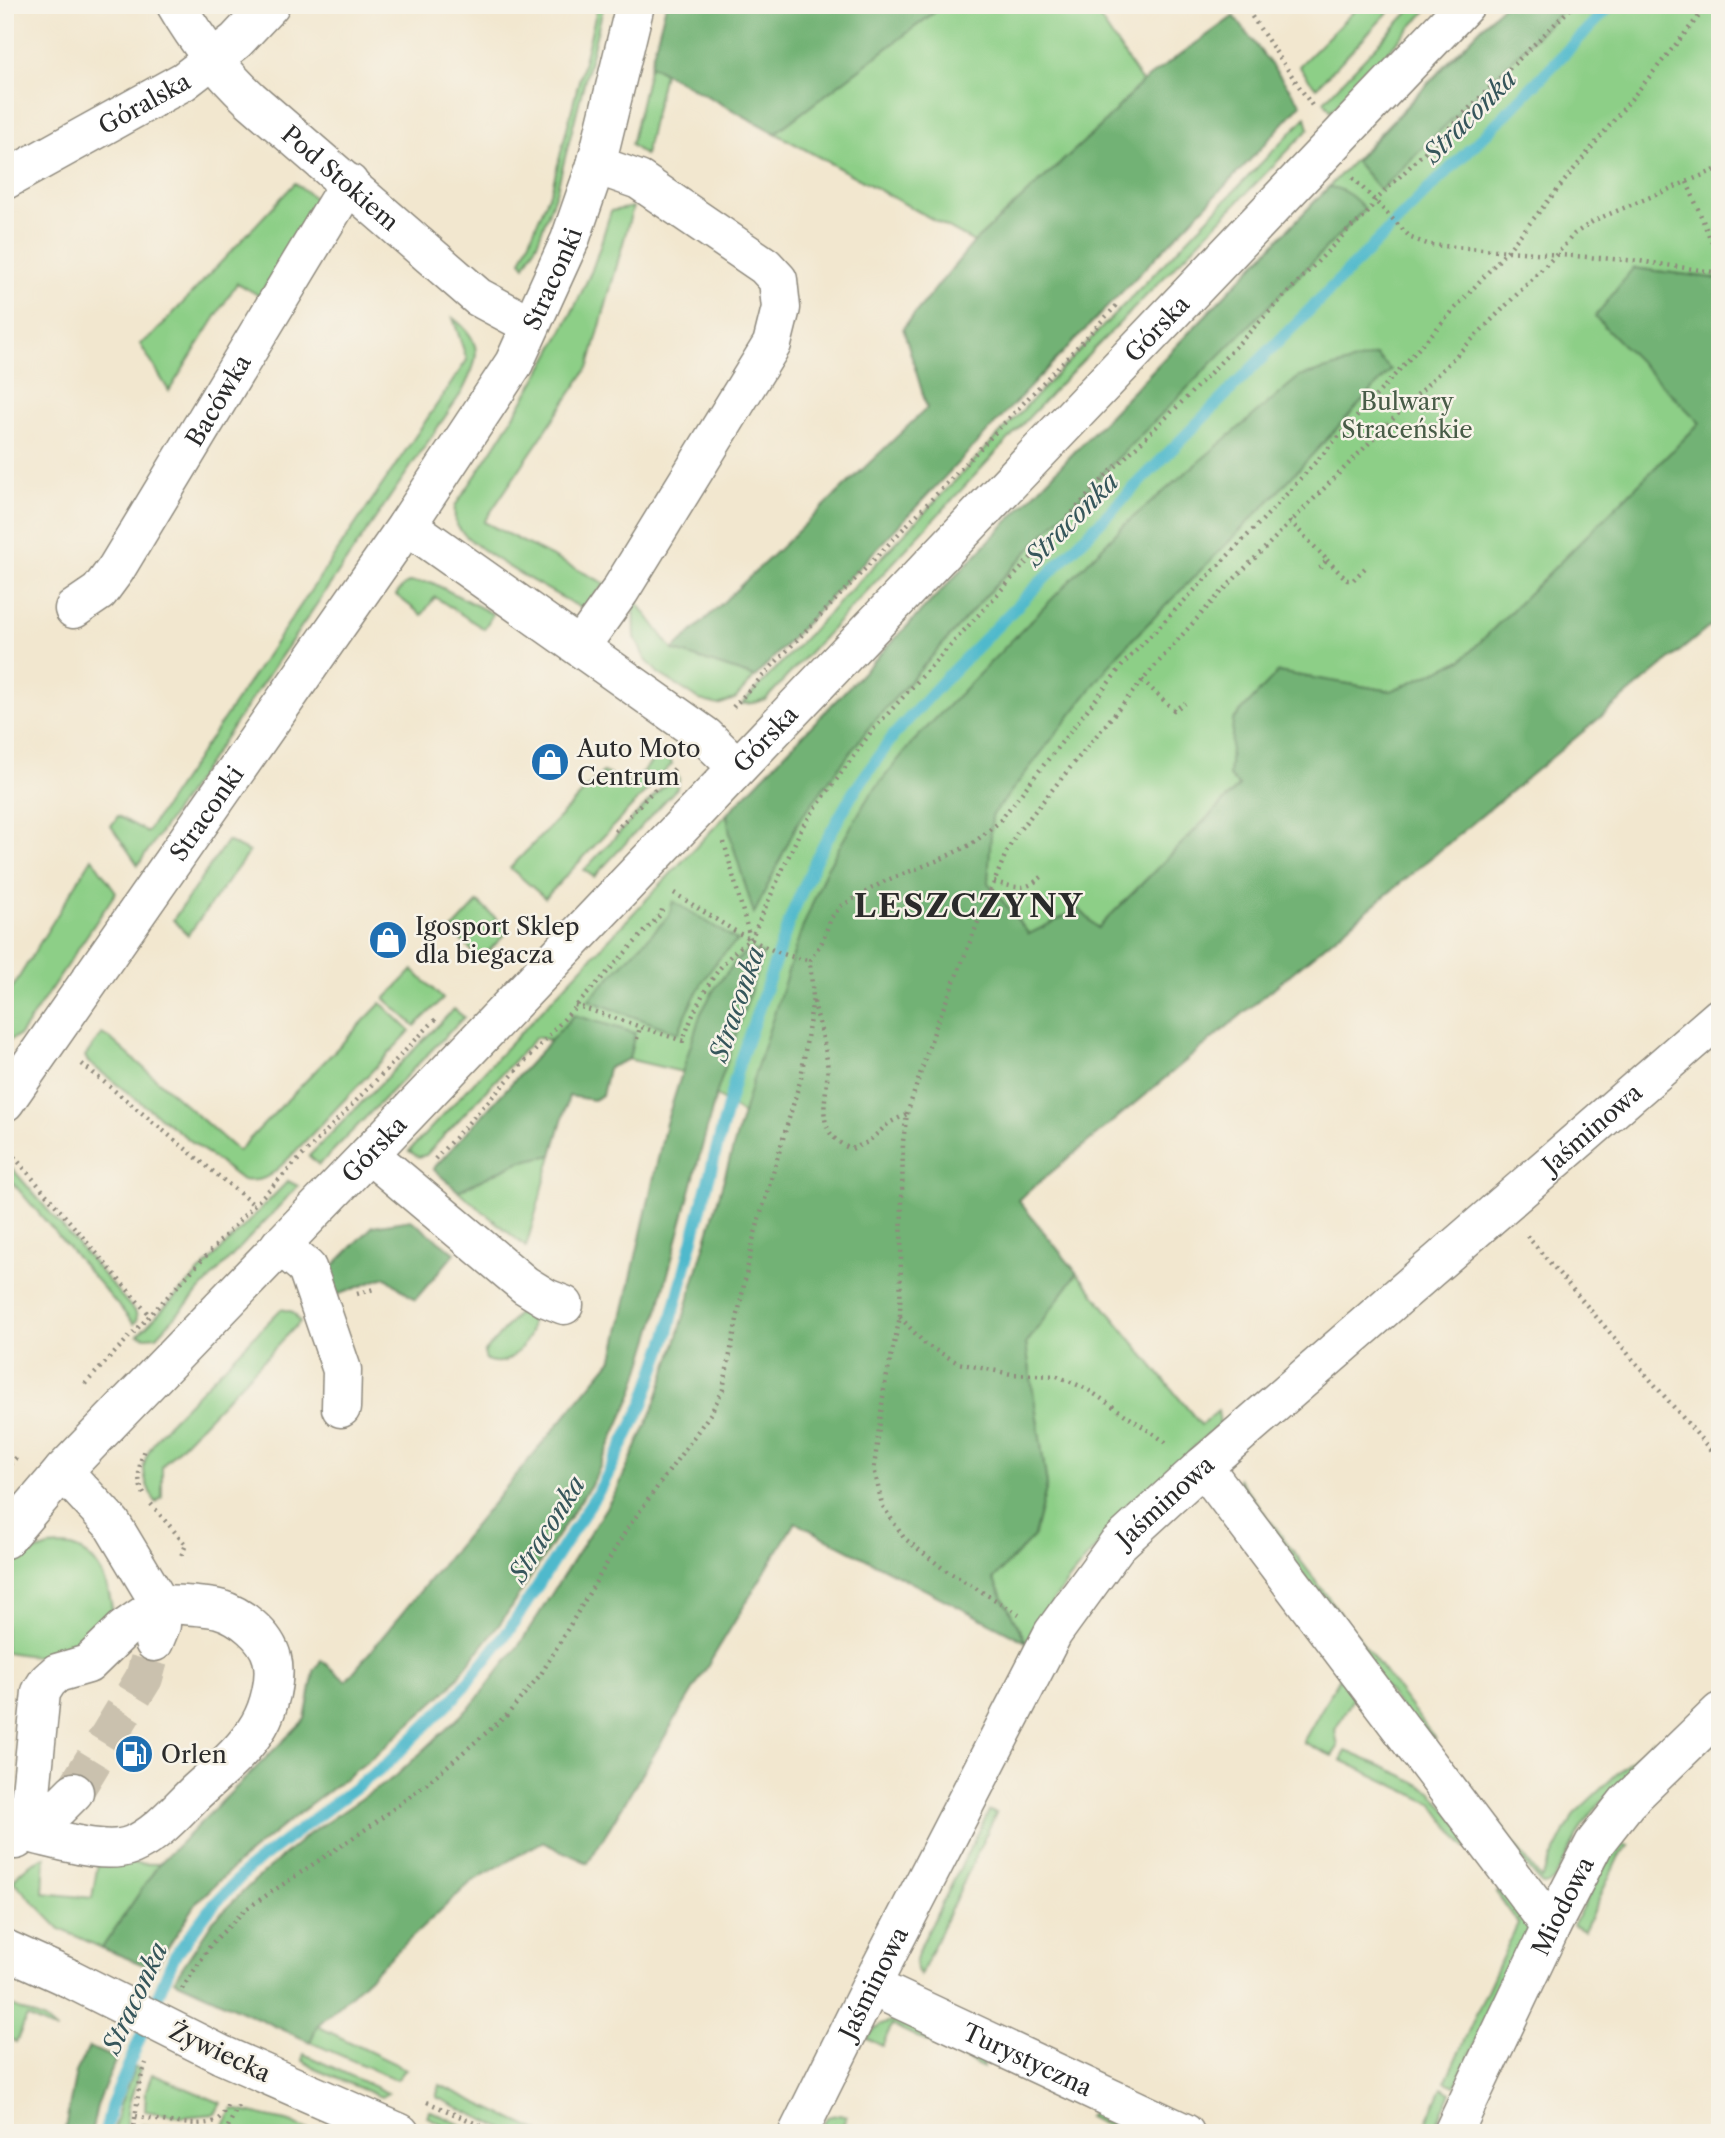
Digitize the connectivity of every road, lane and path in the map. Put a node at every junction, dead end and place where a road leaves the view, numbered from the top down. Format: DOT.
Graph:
graph roads {
  1 [pos="176,5"];
  2 [pos="270,5"];
  3 [pos="635,5"];
  4 [pos="1244,5"];
  5 [pos="1465,5"];
  6 [pos="1574,5"];
  7 [pos="1708,5"];
  8 [pos="212,60"];
  9 [pos="1312,103"];
  10 [pos="596,165"];
  11 [pos="1720,168"];
  12 [pos="5,180"];
  13 [pos="1687,182"];
  14 [pos="349,183"];
  15 [pos="1375,201"];
  16 [pos="1508,250"];
  17 [pos="1557,254"];
  18 [pos="1719,273"];
  19 [pos="530,325"];
  20 [pos="1290,521"];
  21 [pos="407,525"];
  22 [pos="1326,561"];
  23 [pos="1367,566"];
  24 [pos="1320,568"];
  25 [pos="74,609"];
  26 [pos="580,647"];
  27 [pos="1142,680"];
  28 [pos="1185,703"];
  29 [pos="737,767"];
  30 [pos="702,804"];
  31 [pos="1044,875"];
  32 [pos="994,882"];
  33 [pos="666,889"];
  34 [pos="751,939"];
  35 [pos="810,960"];
  36 [pos="813,998"];
  37 [pos="575,1005"];
  38 [pos="1720,1017"];
  39 [pos="640,1027"];
  40 [pos="51,1038"];
  41 [pos="637,1039"];
  42 [pos="6,1101"];
  43 [pos="907,1114"];
  44 [pos="5,1146"];
  45 [pos="369,1154"];
  46 [pos="254,1205"];
  47 [pos="1501,1207"];
  48 [pos="280,1245"];
  49 [pos="564,1305"];
  50 [pos="150,1315"];
  51 [pos="900,1317"];
  52 [pos="341,1408"];
  53 [pos="149,1438"];
  54 [pos="1720,1461"];
  55 [pos="1203,1466"];
  56 [pos="63,1471"];
  57 [pos="5,1519"];
  58 [pos="5,1539"];
  59 [pos="160,1604"];
  60 [pos="1053,1633"];
  61 [pos="154,1643"];
  62 [pos="1720,1712"];
  63 [pos="74,1792"];
  64 [pos="16,1840"];
  65 [pos="1551,1927"];
  66 [pos="5,1949"];
  67 [pos="871,1986"];
  68 [pos="177,1999"];
  69 [pos="148,2056"];
  70 [pos="240,2102"];
  71 [pos="226,2106"];
  72 [pos="136,2116"];
  73 [pos="133,2133"];
  74 [pos="225,2133"];
  75 [pos="400,2133"];
  76 [pos="798,2133"];
  77 [pos="1185,2133"];
  78 [pos="1453,2133"];
  1 -- 8 [label="street, Pod Stokiem"];
  2 -- 8 [label="street, Góralska"];
  3 -- 10 [label="street, Straconki"];
  4 -- 9 [label="path"];
  5 -- 29 [label="street, Górska"];
  6 -- 15 [label="path"];
  7 -- 16 [label="path"];
  8 -- 12 [label="street, Góralska"];
  8 -- 14 [label="street, Pod Stokiem"];
  10 -- 19 [label="street, Straconki"];
  10 -- 26 [label="street"];
  11 -- 13 [label="path"];
  13 -- 17 [label="path"];
  13 -- 18 [label="path"];
  14 -- 19 [label="street, Pod Stokiem"];
  14 -- 25 [label="street, Bacówka"];
  15 -- 16 [label="path"];
  15 -- 34 [label="path"];
  16 -- 17 [label="path"];
  16 -- 35 [label="path"];
  17 -- 18 [label="path"];
  17 -- 20 [label="path"];
  19 -- 21 [label="street, Straconki"];
  20 -- 22 [label="path"];
  20 -- 27 [label="path"];
  21 -- 26 [label="street"];
  21 -- 40 [label="street, Straconki"];
  22 -- 23 [label="path"];
  22 -- 24 [label="path"];
  26 -- 29 [label="street"];
  27 -- 28 [label="path"];
  27 -- 32 [label="path"];
  29 -- 30 [label="street, Górska"];
  30 -- 34 [label="path"];
  30 -- 45 [label="street, Górska"];
  31 -- 32 [label="path"];
  32 -- 43 [label="path"];
  33 -- 34 [label="path"];
  34 -- 35 [label="path"];
  34 -- 39 [label="path"];
  35 -- 36 [label="path"];
  36 -- 43 [label="path"];
  36 -- 68 [label="path"];
  37 -- 39 [label="path"];
  38 -- 47 [label="street, Jaśminowa"];
  39 -- 41 [label="path"];
  40 -- 42 [label="street, Straconki"];
  40 -- 46 [label="path"];
  43 -- 51 [label="path"];
  44 -- 50 [label="path"];
  45 -- 48 [label="street, Górska"];
  45 -- 49 [label="street"];
  47 -- 54 [label="path"];
  47 -- 55 [label="street, Jaśminowa"];
  48 -- 52 [label="street"];
  48 -- 56 [label="street, Górska"];
  51 -- 55 [label="path"];
  51 -- 60 [label="path"];
  53 -- 59 [label="path"];
  55 -- 60 [label="street, Jaśminowa"];
  55 -- 65 [label="street"];
  56 -- 57 [label="street, Górska"];
  56 -- 58 [label="street, Górska"];
  56 -- 59 [label="street"];
  59 -- 61 [label="street"];
  59 -- 64 [label="street"];
  59 -- 64 [label="street"];
  60 -- 67 [label="street, Jaśminowa"];
  62 -- 65 [label="street, Miodowa"];
  63 -- 64 [label="street"];
  65 -- 78 [label="street, Miodowa"];
  66 -- 75 [label="street, Żywiecka, bridge"];
  67 -- 76 [label="street, Jaśminowa"];
  67 -- 77 [label="street, Turystyczna"];
  69 -- 72 [label="path"];
  70 -- 74 [label="path"];
  71 -- 72 [label="path"];
  72 -- 73 [label="path"];
}
